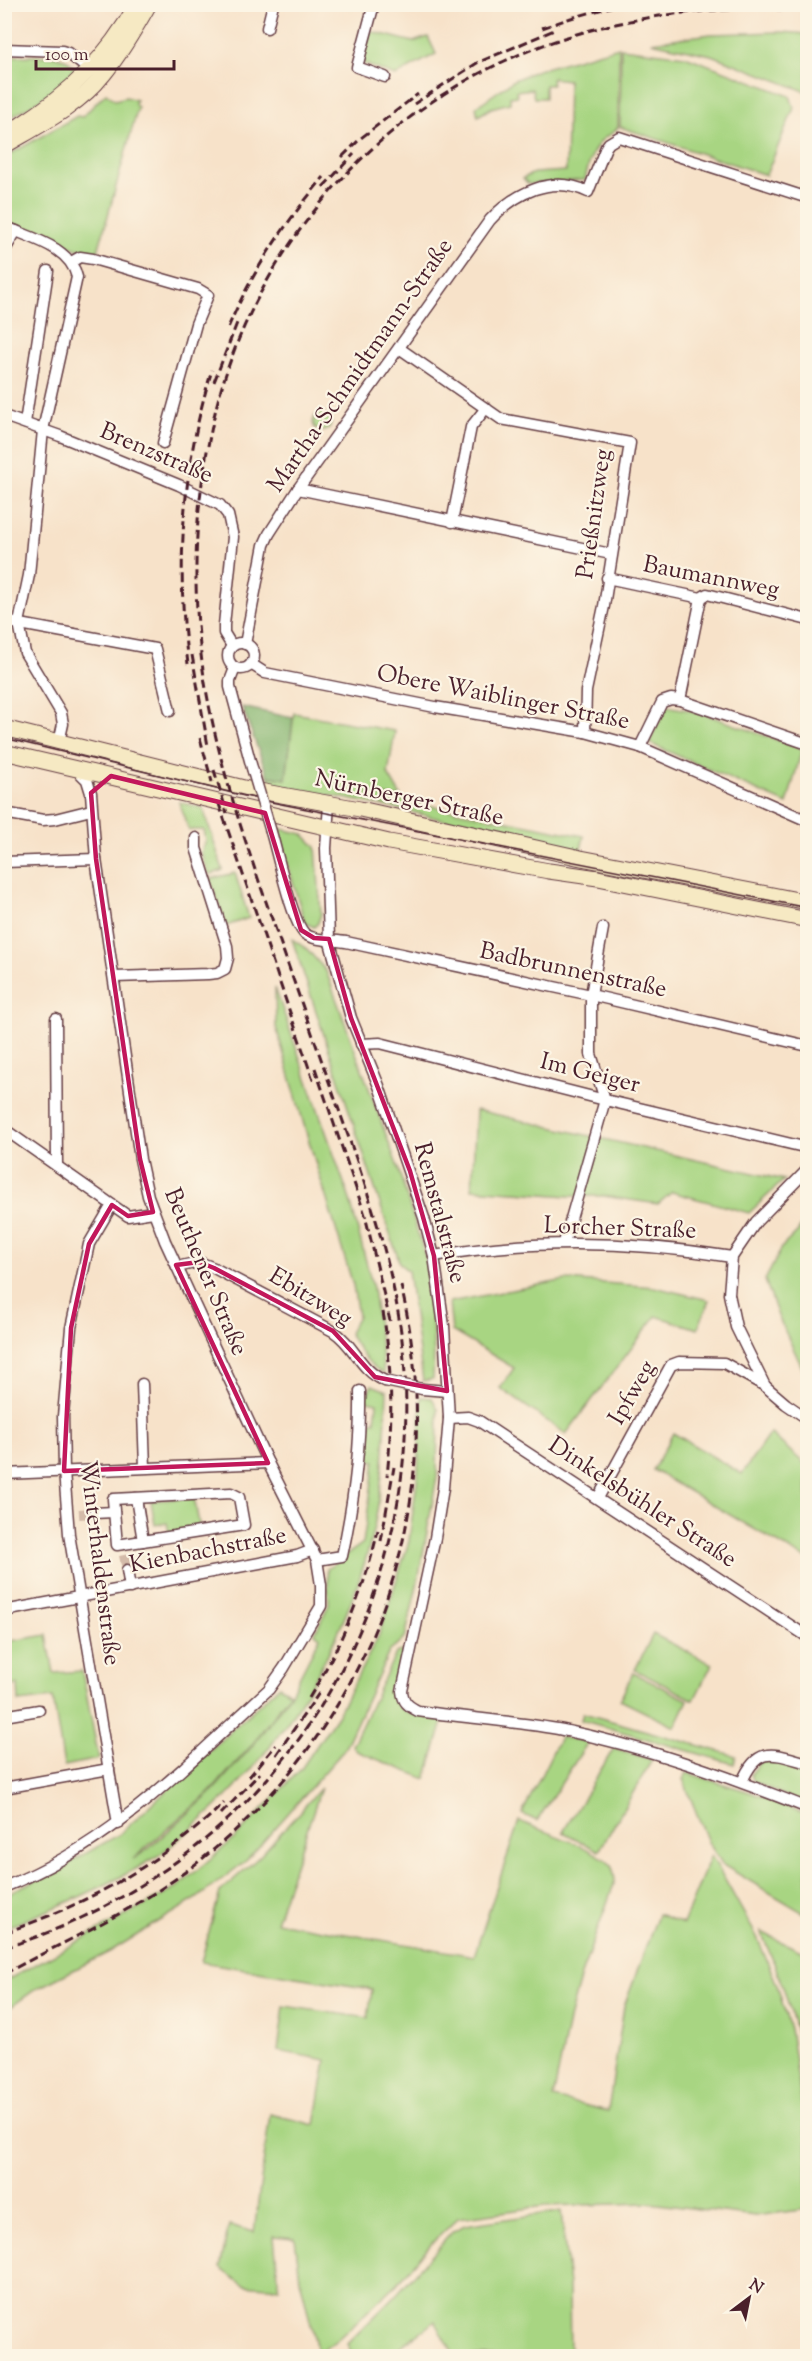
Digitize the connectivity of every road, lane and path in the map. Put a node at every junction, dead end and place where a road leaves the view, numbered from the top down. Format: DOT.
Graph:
graph roads {
  1 [pos="137,4"];
  2 [pos="149,4"];
  3 [pos="273,4"];
  4 [pos="374,4"];
  5 [pos="267,28"];
  6 [pos="4,49"];
  7 [pos="90,71"];
  8 [pos="386,77"];
  9 [pos="4,135"];
  10 [pos="4,146"];
  11 [pos="807,198"];
  12 [pos="4,226"];
  13 [pos="9,244"];
  14 [pos="71,262"];
  15 [pos="48,271"];
  16 [pos="399,348"];
  17 [pos="486,408"];
  18 [pos="4,416"];
  19 [pos="25,423"];
  20 [pos="43,430"];
  21 [pos="163,443"];
  22 [pos="298,489"];
  23 [pos="452,522"];
  24 [pos="611,554"];
  25 [pos="607,578"];
  26 [pos="701,598"];
  27 [pos="807,620"];
  28 [pos="4,621"];
  29 [pos="19,623"];
  30 [pos="245,644"];
  31 [pos="232,646"];
  32 [pos="251,664"];
  33 [pos="235,668"];
  34 [pos="680,700"];
  35 [pos="170,711"];
  36 [pos="4,728"];
  37 [pos="585,732"];
  38 [pos="59,742"];
  39 [pos="807,744"];
  40 [pos="640,747"];
  41 [pos="4,752"];
  42 [pos="76,768"];
  43 [pos="111,776"];
  44 [pos="91,794"];
  45 [pos="329,804"];
  46 [pos="91,810"];
  47 [pos="4,813"];
  48 [pos="807,821"];
  49 [pos="327,827"];
  50 [pos="196,838"];
  51 [pos="96,859"];
  52 [pos="4,862"];
  53 [pos="807,902"];
  54 [pos="807,920"];
  55 [pos="603,928"];
  56 [pos="329,939"];
  57 [pos="115,977"];
  58 [pos="591,995"];
  59 [pos="56,1019"];
  60 [pos="362,1044"];
  61 [pos="807,1046"];
  62 [pos="605,1100"];
  63 [pos="4,1129"];
  64 [pos="807,1148"];
  65 [pos="57,1166"];
  66 [pos="807,1169"];
  67 [pos="112,1205"];
  68 [pos="153,1212"];
  69 [pos="564,1244"];
  70 [pos="434,1256"];
  71 [pos="732,1257"];
  72 [pos="177,1267"];
  73 [pos="142,1384"];
  74 [pos="765,1386"];
  75 [pos="360,1391"];
  76 [pos="447,1391"];
  77 [pos="449,1419"];
  78 [pos="807,1419"];
  79 [pos="268,1463"];
  80 [pos="145,1467"];
  81 [pos="64,1470"];
  82 [pos="4,1474"];
  83 [pos="136,1498"];
  84 [pos="598,1498"];
  85 [pos="114,1512"];
  86 [pos="94,1513"];
  87 [pos="67,1514"];
  88 [pos="79,1514"];
  89 [pos="143,1541"];
  90 [pos="315,1555"];
  91 [pos="127,1570"];
  92 [pos="130,1588"];
  93 [pos="78,1598"];
  94 [pos="4,1611"];
  95 [pos="807,1636"];
  96 [pos="39,1710"];
  97 [pos="4,1716"];
  98 [pos="807,1763"];
  99 [pos="108,1769"];
  100 [pos="742,1782"];
  101 [pos="4,1788"];
  102 [pos="807,1809"];
  103 [pos="118,1824"];
  104 [pos="4,1887"];
  1 -- 7 [label="main road"];
  2 -- 10 [label="main road"];
  3 -- 5 [label="street"];
  4 -- 8 [label="street"];
  6 -- 7 [label="street"];
  7 -- 9 [label="main road"];
  11 -- 16 [label="street, Martha-Schmidtmann-Straße"];
  12 -- 13 [label="street"];
  13 -- 14 [label="street"];
  14 -- 20 [label="street"];
  14 -- 21 [label="street"];
  15 -- 19 [label="street"];
  16 -- 17 [label="street, Prießnitzweg"];
  16 -- 22 [label="street, Martha-Schmidtmann-Straße"];
  17 -- 23 [label="street"];
  17 -- 24 [label="street, Prießnitzweg"];
  18 -- 19 [label="street, Brenzstraße"];
  19 -- 20 [label="street, Brenzstraße"];
  20 -- 29 [label="street"];
  20 -- 31 [label="street, Brenzstraße"];
  22 -- 23 [label="street"];
  22 -- 30 [label="street, Martha-Schmidtmann-Straße"];
  23 -- 24 [label="street"];
  24 -- 25 [label="street, Prießnitzweg"];
  25 -- 26 [label="street, Baumannweg"];
  25 -- 37 [label="street, Prießnitzweg"];
  26 -- 27 [label="street, Baumannweg"];
  26 -- 34 [label="street"];
  28 -- 29 [label="street"];
  29 -- 35 [label="street"];
  29 -- 38 [label="street"];
  30 -- 31 [label="street"];
  30 -- 32 [label="street"];
  31 -- 33 [label="street"];
  32 -- 33 [label="street"];
  32 -- 37 [label="street, Obere Waiblinger Straße"];
  33 -- 56 [label="street, bridge"];
  34 -- 39 [label="street"];
  34 -- 40 [label="street"];
  36 -- 38 [label="main road, Nürnberger Straße"];
  37 -- 40 [label="street, Obere Waiblinger Straße"];
  38 -- 45 [label="main road, Nürnberger Straße"];
  40 -- 48 [label="street, Obere Waiblinger Straße"];
  41 -- 42 [label="main road, Nürnberger Straße"];
  42 -- 43 [label="main road, Nürnberger Straße"];
  42 -- 44 [label="street, Beuthener Straße"];
  43 -- 44 [label="street"];
  43 -- 49 [label="main road, Nürnberger Straße"];
  44 -- 46 [label="street, Beuthener Straße"];
  45 -- 49 [label="street, Remstalstraße"];
  45 -- 53 [label="main road, Nürnberger Straße"];
  46 -- 47 [label="street"];
  46 -- 51 [label="street, Beuthener Straße"];
  49 -- 54 [label="main road, Nürnberger Straße"];
  49 -- 56 [label="street, Remstalstraße"];
  50 -- 57 [label="street"];
  51 -- 52 [label="street"];
  51 -- 57 [label="street, Beuthener Straße"];
  55 -- 58 [label="street"];
  56 -- 58 [label="street, Badbrunnenstraße"];
  56 -- 60 [label="street, Remstalstraße"];
  57 -- 68 [label="street, Beuthener Straße"];
  58 -- 61 [label="street, Badbrunnenstraße"];
  58 -- 62 [label="street"];
  59 -- 65 [label="street"];
  60 -- 62 [label="street, Im Geiger"];
  60 -- 70 [label="street, Remstalstraße"];
  62 -- 64 [label="street, Im Geiger"];
  62 -- 69 [label="street"];
  63 -- 65 [label="street"];
  65 -- 67 [label="street"];
  66 -- 71 [label="street"];
  67 -- 68 [label="street"];
  67 -- 81 [label="street, Winterhaldenstraße"];
  68 -- 72 [label="street, Beuthener Straße"];
  69 -- 70 [label="street, Lorcher Straße"];
  69 -- 71 [label="street, Lorcher Straße"];
  70 -- 76 [label="street, Remstalstraße"];
  71 -- 74 [label="street"];
  72 -- 76 [label="street, Ebitzweg, bridge"];
  72 -- 79 [label="street, Beuthener Straße"];
  73 -- 80 [label="street"];
  74 -- 78 [label="street"];
  74 -- 84 [label="street, Ipfweg"];
  75 -- 90 [label="street, Kienbachstraße"];
  76 -- 77 [label="street, Remstalstraße"];
  77 -- 84 [label="street, Dinkelsbühler Straße"];
  77 -- 100 [label="street, Remstalstraße"];
  79 -- 80 [label="street"];
  79 -- 90 [label="street, Beuthener Straße"];
  80 -- 81 [label="street"];
  81 -- 82 [label="street"];
  81 -- 87 [label="street, Winterhaldenstraße"];
  83 -- 85 [label="street"];
  83 -- 89 [label="street"];
  83 -- 89 [label="street"];
  84 -- 95 [label="street, Dinkelsbühler Straße"];
  85 -- 86 [label="street"];
  85 -- 89 [label="street"];
  87 -- 88 [label="street"];
  87 -- 93 [label="street, Winterhaldenstraße"];
  90 -- 92 [label="street, Kienbachstraße"];
  90 -- 103 [label="street, Beuthener Straße"];
  91 -- 92 [label="street"];
  92 -- 93 [label="street, Kienbachstraße"];
  93 -- 94 [label="street, Kienbachstraße"];
  93 -- 99 [label="street, Winterhaldenstraße"];
  96 -- 97 [label="street"];
  98 -- 100 [label="street"];
  99 -- 101 [label="street"];
  99 -- 103 [label="street, Winterhaldenstraße"];
  100 -- 102 [label="street"];
  103 -- 104 [label="street"];
}
